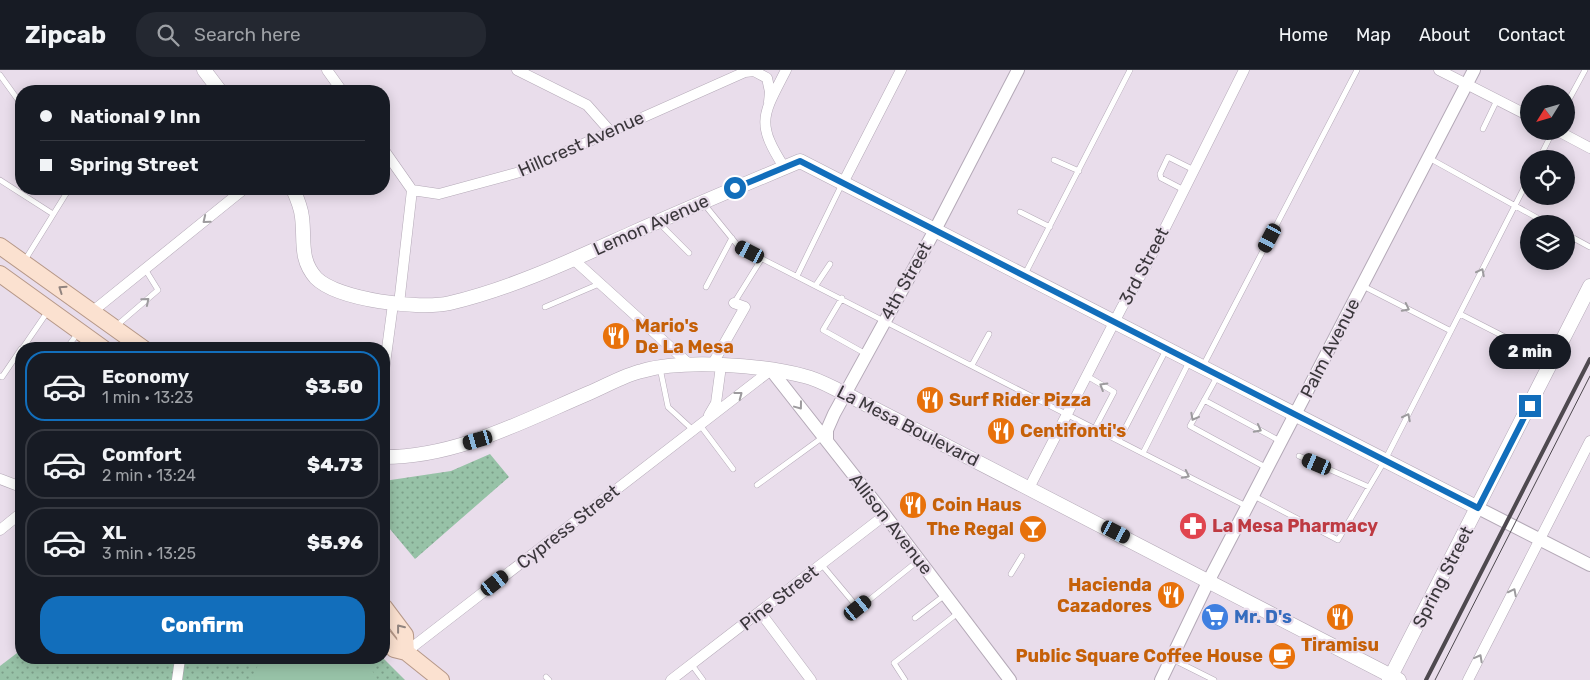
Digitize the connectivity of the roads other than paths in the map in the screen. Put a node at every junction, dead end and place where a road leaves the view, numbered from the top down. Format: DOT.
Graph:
graph roads {
  1 [pos="204,70"];
  2 [pos="516,70"];
  3 [pos="786,70"];
  4 [pos="901,70"];
  5 [pos="1018,70"];
  6 [pos="1130,70"];
  7 [pos="1244,70"];
  8 [pos="1357,70"];
  9 [pos="1438,70"];
  10 [pos="1474,70"];
  11 [pos="1584,70"];
  12 [pos="328,71"];
  13 [pos="0,75"];
  14 [pos="1466,84"];
  15 [pos="215,85"];
  16 [pos="338,85"];
  17 [pos="1575,88"];
  18 [pos="15,96"];
  19 [pos="1497,100"];
  20 [pos="769,102"];
  21 [pos="1520,112"];
  22 [pos="1483,129"];
  23 [pos="610,131"];
  24 [pos="1575,140"];
  25 [pos="1590,148"];
  26 [pos="1429,158"];
  27 [pos="390,159"];
  28 [pos="1054,160"];
  29 [pos="784,167"];
  30 [pos="1194,170"];
  31 [pos="1079,171"];
  32 [pos="0,180"];
  33 [pos="843,183"];
  34 [pos="15,190"];
  35 [pos="412,190"];
  36 [pos="1184,190"];
  37 [pos="23,195"];
  38 [pos="64,195"];
  39 [pos="237,195"];
  40 [pos="295,195"];
  41 [pos="1520,196"];
  42 [pos="702,202"];
  43 [pos="1515,206"];
  44 [pos="1020,212"];
  45 [pos="53,214"];
  46 [pos="1532,215"];
  47 [pos="658,222"];
  48 [pos="1050,227"];
  49 [pos="935,230"];
  50 [pos="732,238"];
  51 [pos="1575,239"];
  52 [pos="0,246"];
  53 [pos="1590,247"];
  54 [pos="689,253"];
  55 [pos="762,258"];
  56 [pos="573,259"];
  57 [pos="23,262"];
  58 [pos="830,264"];
  59 [pos="145,269"];
  60 [pos="0,274"];
  61 [pos="1024,275"];
  62 [pos="797,276"];
  63 [pos="600,283"];
  64 [pos="816,285"];
  65 [pos="1363,286"];
  66 [pos="1590,286"];
  67 [pos="706,287"];
  68 [pos="842,298"];
  69 [pos="734,303"];
  70 [pos="396,304"];
  71 [pos="545,307"];
  72 [pos="49,309"];
  73 [pos="93,311"];
  74 [pos="1460,314"];
  75 [pos="884,320"];
  76 [pos="1115,322"];
  77 [pos="115,327"];
  78 [pos="80,330"];
  79 [pos="1451,331"];
  80 [pos="989,334"];
  81 [pos="26,342"];
  82 [pos="71,342"];
  83 [pos="95,342"];
  84 [pos="135,342"];
  85 [pos="389,342"];
  86 [pos="1166,348"];
  87 [pos="866,354"];
  88 [pos="15,358"];
  89 [pos="1190,360"];
  90 [pos="1552,361"];
  91 [pos="688,363"];
  92 [pos="972,364"];
  93 [pos="717,366"];
  94 [pos="1203,367"];
  95 [pos="660,368"];
  96 [pos="771,370"];
  97 [pos="1218,374"];
  98 [pos="0,376"];
  99 [pos="1087,376"];
  100 [pos="846,394"];
  101 [pos="1204,400"];
  102 [pos="1067,414"];
  103 [pos="1296,414"];
  104 [pos="700,425"];
  105 [pos="1096,428"];
  106 [pos="825,439"];
  107 [pos="1119,440"];
  108 [pos="1590,441"];
  109 [pos="1282,442"];
  110 [pos="1143,453"];
  111 [pos="1299,456"];
  112 [pos="390,457"];
  113 [pos="1385,460"];
  114 [pos="733,469"];
  115 [pos="1268,469"];
  116 [pos="0,479"];
  117 [pos="15,485"];
  118 [pos="757,485"];
  119 [pos="1369,487"];
  120 [pos="1029,488"];
  121 [pos="1251,501"];
  122 [pos="1478,508"];
  123 [pos="885,515"];
  124 [pos="15,518"];
  125 [pos="0,530"];
  126 [pos="1540,539"];
  127 [pos="1022,556"];
  128 [pos="919,560"];
  129 [pos="822,565"];
  130 [pos="1590,565"];
  131 [pos="1011,574"];
  132 [pos="1209,580"];
  133 [pos="946,595"];
  134 [pos="858,608"];
  135 [pos="760,612"];
  136 [pos="959,612"];
  137 [pos="853,613"];
  138 [pos="390,615"];
  139 [pos="915,618"];
  140 [pos="390,643"];
  141 [pos="406,652"];
  142 [pos="1172,659"];
  143 [pos="179,664"];
  144 [pos="692,665"];
  145 [pos="1393,679"];
  146 [pos="177,680"];
  147 [pos="440,680"];
  148 [pos="672,680"];
  149 [pos="703,680"];
  150 [pos="811,680"];
  151 [pos="905,680"];
  152 [pos="1010,680"];
  153 [pos="1160,680"];
  154 [pos="1214,680"];
  155 [pos="1468,680"];
  1 -- 15 [label="main road"];
  2 -- 23 [label="street"];
  3 -- 20 [label="street, Hillcrest Avenue"];
  4 -- 33 [label="street"];
  5 -- 49 [label="street, 4th Street"];
  6 -- 31 [label="lane"];
  7 -- 30 [label="street, 3rd Street"];
  8 -- 94 [label="lane"];
  9 -- 14 [label="street"];
  10 -- 14 [label="street, Palm Avenue"];
  11 -- 17 [label="lane"];
  12 -- 16 [label="street"];
  13 -- 18 [label="lane"];
  14 -- 19 [label="street"];
  14 -- 26 [label="street, Palm Avenue"];
  19 -- 21 [label="street"];
  19 -- 22 [label="lane"];
  20 -- 23 [label="street, Hillcrest Avenue"];
  20 -- 29 [label="street, Hillcrest Avenue"];
  23 -- 35 [label="street, Hillcrest Avenue"];
  24 -- 25 [label="street"];
  26 -- 43 [label="lane"];
  26 -- 65 [label="street, Palm Avenue"];
  27 -- 35 [label="street"];
  28 -- 31 [label="lane"];
  29 -- 33 [label="main road, Lemon Avenue"];
  29 -- 42 [label="main road, Lemon Avenue"];
  30 -- 36 [label="street, 3rd Street"];
  30 -- 36 [label="lane"];
  31 -- 48 [label="lane"];
  32 -- 34 [label="lane"];
  33 -- 49 [label="main road, Lemon Avenue"];
  33 -- 62 [label="lane"];
  35 -- 70 [label="street"];
  36 -- 76 [label="street, 3rd Street"];
  37 -- 45 [label="lane"];
  38 -- 45 [label="lane"];
  39 -- 59 [label="street, one-way"];
  40 -- 70 [label="main road, Lemon Avenue"];
  41 -- 43 [label="lane"];
  42 -- 47 [label="main road, Lemon Avenue"];
  42 -- 50 [label="lane"];
  43 -- 46 [label="lane"];
  74 -- 43 [label="lane, one-way"];
  44 -- 48 [label="lane"];
  45 -- 57 [label="lane"];
  47 -- 54 [label="lane"];
  47 -- 56 [label="main road, Lemon Avenue"];
  48 -- 61 [label="lane"];
  49 -- 61 [label="main road, Lemon Avenue"];
  49 -- 75 [label="street, 4th Street"];
  50 -- 55 [label="lane"];
  50 -- 67 [label="lane"];
  51 -- 53 [label="lane"];
  52 -- 57 [label="main road"];
  55 -- 62 [label="lane"];
  55 -- 69 [label="lane"];
  56 -- 63 [label="street"];
  56 -- 70 [label="main road, Lemon Avenue"];
  73 -- 57 [label="main road, one-way"];
  58 -- 64 [label="lane"];
  59 -- 73 [label="street"];
  77 -- 59 [label="lane, one-way"];
  60 -- 72 [label="main road"];
  61 -- 76 [label="main road, Lemon Avenue"];
  62 -- 64 [label="lane"];
  63 -- 71 [label="lane"];
  63 -- 91 [label="street"];
  64 -- 68 [label="lane"];
  65 -- 79 [label="lane, one-way"];
  65 -- 103 [label="street, Palm Avenue"];
  66 -- 90 [label="main road, Spring Street"];
  68 -- 75 [label="lane"];
  68 -- 87 [label="lane"];
  69 -- 93 [label="street"];
  70 -- 85 [label="street"];
  72 -- 78 [label="main road"];
  72 -- 81 [label="lane"];
  73 -- 77 [label="main road"];
  74 -- 79 [label="lane"];
  74 -- 90 [label="lane"];
  75 -- 87 [label="street, 4th Street"];
  75 -- 92 [label="lane"];
  76 -- 86 [label="main road, Lemon Avenue"];
  76 -- 99 [label="street, 3rd Street"];
  77 -- 84 [label="main road"];
  78 -- 82 [label="lane"];
  78 -- 83 [label="main road"];
  113 -- 79 [label="lane, one-way"];
  80 -- 92 [label="lane"];
  86 -- 89 [label="main road, Lemon Avenue"];
  86 -- 107 [label="lane"];
  87 -- 100 [label="street, 4th Street"];
  88 -- 98 [label="lane"];
  89 -- 94 [label="main road, Lemon Avenue"];
  89 -- 110 [label="lane"];
  90 -- 122 [label="main road, Spring Street"];
  91 -- 93 [label="main road, La Mesa Boulevard"];
  91 -- 95 [label="main road, La Mesa Boulevard"];
  92 -- 102 [label="lane"];
  93 -- 96 [label="main road, La Mesa Boulevard"];
  93 -- 104 [label="street, Cypress Street"];
  94 -- 97 [label="main road, Lemon Avenue"];
  95 -- 104 [label="lane"];
  95 -- 112 [label="main road, La Mesa Boulevard"];
  96 -- 100 [label="main road, La Mesa Boulevard"];
  104 -- 96 [label="street, Cypress Street, one-way"];
  96 -- 106 [label="street, Allison Avenue, one-way"];
  97 -- 101 [label="lane"];
  97 -- 103 [label="main road, Lemon Avenue"];
  99 -- 102 [label="street, 3rd Street"];
  105 -- 99 [label="lane, one-way"];
  100 -- 106 [label="street, 4th Street"];
  100 -- 120 [label="main road, La Mesa Boulevard"];
  101 -- 109 [label="lane, one-way"];
  101 -- 115 [label="lane, one-way"];
  102 -- 105 [label="lane"];
  102 -- 120 [label="street, 3rd Street"];
  103 -- 109 [label="street, Palm Avenue"];
  103 -- 113 [label="main road, Lemon Avenue"];
  104 -- 114 [label="lane"];
  104 -- 141 [label="street, Cypress Street"];
  105 -- 107 [label="lane"];
  106 -- 118 [label="lane"];
  106 -- 123 [label="street, Allison Avenue"];
  107 -- 110 [label="lane"];
  108 -- 126 [label="street"];
  109 -- 115 [label="street, Palm Avenue"];
  110 -- 121 [label="lane, one-way"];
  111 -- 119 [label="lane"];
  113 -- 119 [label="lane"];
  113 -- 122 [label="main road, Lemon Avenue"];
  115 -- 121 [label="street, Palm Avenue"];
  116 -- 117 [label="street"];
  119 -- 121 [label="lane"];
  120 -- 132 [label="main road, La Mesa Boulevard"];
  121 -- 132 [label="street, Palm Avenue"];
  122 -- 126 [label="street, Lemon Avenue"];
  122 -- 145 [label="main road, Spring Street"];
  123 -- 128 [label="street, Allison Avenue"];
  123 -- 129 [label="street, Pine Street"];
  124 -- 125 [label="street"];
  126 -- 130 [label="street, Lemon Avenue"];
  155 -- 126 [label="street, one-way"];
  127 -- 131 [label="lane"];
  128 -- 133 [label="street, Allison Avenue"];
  128 -- 134 [label="lane"];
  129 -- 134 [label="lane"];
  129 -- 135 [label="street, Pine Street"];
  132 -- 142 [label="street, Palm Avenue"];
  132 -- 145 [label="main road, La Mesa Boulevard"];
  133 -- 136 [label="street, Allison Avenue"];
  133 -- 139 [label="lane"];
  134 -- 137 [label="lane"];
  135 -- 144 [label="street, Pine Street"];
  135 -- 150 [label="street"];
  136 -- 151 [label="lane"];
  136 -- 152 [label="street, Allison Avenue"];
  141 -- 138 [label="main road, one-way"];
  140 -- 141 [label="main road"];
  141 -- 147 [label="main road"];
  142 -- 153 [label="street, Palm Avenue"];
  142 -- 154 [label="lane"];
  143 -- 146 [label="street"];
  144 -- 148 [label="street, Pine Street"];
  144 -- 149 [label="lane"];
}
